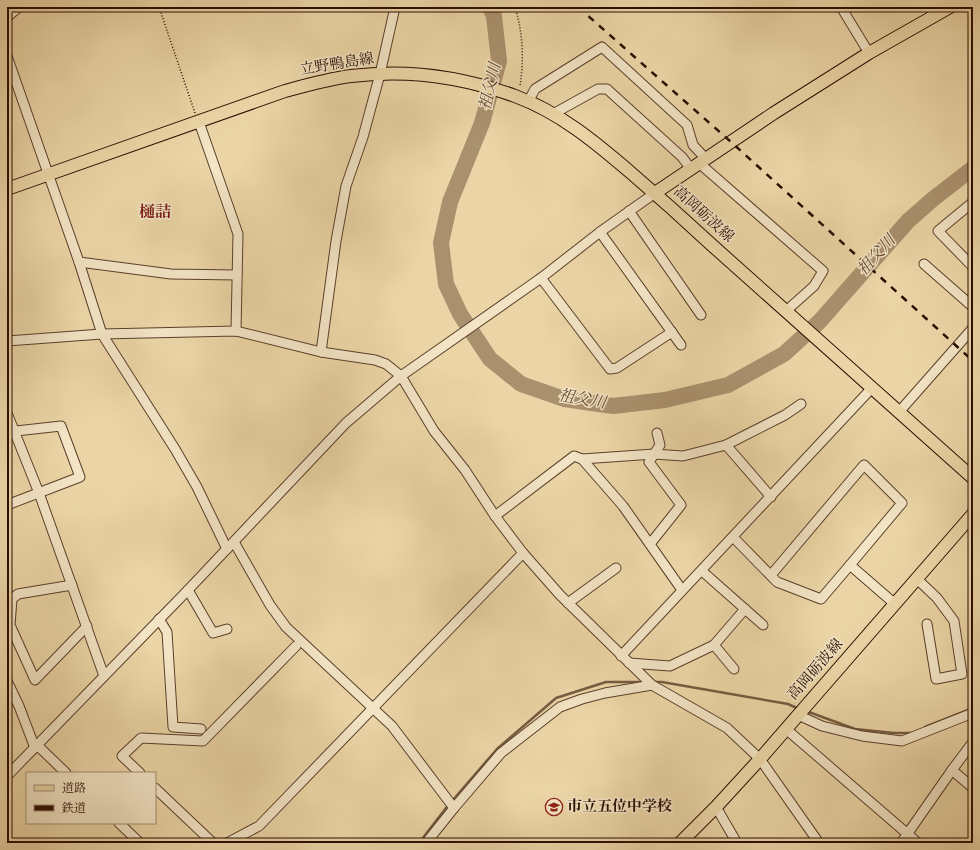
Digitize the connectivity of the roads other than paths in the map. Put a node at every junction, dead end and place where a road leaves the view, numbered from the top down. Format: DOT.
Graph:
graph roads {
  1 [pos="20,7"];
  2 [pos="395,7"];
  3 [pos="841,7"];
  4 [pos="950,7"];
  5 [pos="7,17"];
  6 [pos="869,53"];
  7 [pos="7,56"];
  8 [pos="380,74"];
  9 [pos="521,98"];
  10 [pos="553,114"];
  11 [pos="199,122"];
  12 [pos="699,164"];
  13 [pos="49,175"];
  14 [pos="7,189"];
  15 [pos="655,193"];
  16 [pos="973,202"];
  17 [pos="629,211"];
  18 [pos="600,232"];
  19 [pos="79,262"];
  20 [pos="924,264"];
  21 [pos="972,265"];
  22 [pos="237,275"];
  23 [pos="542,278"];
  24 [pos="973,307"];
  25 [pos="786,311"];
  26 [pos="701,315"];
  27 [pos="973,328"];
  28 [pos="236,331"];
  29 [pos="672,332"];
  30 [pos="102,334"];
  31 [pos="7,341"];
  32 [pos="681,345"];
  33 [pos="321,352"];
  34 [pos="401,376"];
  35 [pos="871,389"];
  36 [pos="801,404"];
  37 [pos="899,412"];
  38 [pos="7,413"];
  39 [pos="10,431"];
  40 [pos="657,433"];
  41 [pos="726,445"];
  42 [pos="654,454"];
  43 [pos="582,459"];
  44 [pos="973,478"];
  45 [pos="39,493"];
  46 [pos="771,497"];
  47 [pos="7,505"];
  48 [pos="973,514"];
  49 [pos="495,516"];
  50 [pos="733,537"];
  51 [pos="234,542"];
  52 [pos="650,544"];
  53 [pos="227,549"];
  54 [pos="523,553"];
  55 [pos="850,565"];
  56 [pos="616,568"];
  57 [pos="702,571"];
  58 [pos="770,575"];
  59 [pos="917,579"];
  60 [pos="72,585"];
  61 [pos="188,590"];
  62 [pos="682,590"];
  63 [pos="568,603"];
  64 [pos="896,604"];
  65 [pos="745,609"];
  66 [pos="159,619"];
  67 [pos="927,624"];
  68 [pos="763,625"];
  69 [pos="87,626"];
  70 [pos="227,629"];
  71 [pos="714,645"];
  72 [pos="296,646"];
  73 [pos="621,656"];
  74 [pos="629,663"];
  75 [pos="734,669"];
  76 [pos="104,676"];
  77 [pos="7,681"];
  78 [pos="652,685"];
  79 [pos="373,708"];
  80 [pos="973,712"];
  81 [pos="798,714"];
  82 [pos="201,729"];
  83 [pos="786,729"];
  84 [pos="973,742"];
  85 [pos="36,747"];
  86 [pos="760,759"];
  87 [pos="952,770"];
  88 [pos="65,772"];
  89 [pos="139,772"];
  90 [pos="7,776"];
  91 [pos="973,788"];
  92 [pos="156,789"];
  93 [pos="716,807"];
  94 [pos="454,808"];
  95 [pos="120,824"];
  96 [pos="907,834"];
  97 [pos="140,843"];
  98 [pos="213,843"];
  99 [pos="226,843"];
  100 [pos="426,843"];
  101 [pos="680,843"];
  102 [pos="737,843"];
  103 [pos="819,843"];
  104 [pos="901,843"];
  105 [pos="918,843"];
  1 -- 5 [label="street"];
  2 -- 8 [label="street"];
  3 -- 6 [label="street"];
  4 -- 6 [label="main road, 高岡砺波線"];
  6 -- 12 [label="main road, 高岡砺波線"];
  7 -- 13 [label="street"];
  8 -- 9 [label="main road, 立野鴨島線"];
  8 -- 11 [label="main road, 立野鴨島線"];
  8 -- 33 [label="street"];
  9 -- 10 [label="main road, 立野鴨島線"];
  9 -- 12 [label="street"];
  10 -- 12 [label="street"];
  10 -- 15 [label="main road, 立野鴨島線"];
  11 -- 13 [label="main road, 立野鴨島線"];
  11 -- 22 [label="street"];
  12 -- 15 [label="main road, 高岡砺波線"];
  12 -- 25 [label="street"];
  13 -- 14 [label="main road, 立野鴨島線"];
  13 -- 19 [label="street"];
  15 -- 17 [label="street"];
  15 -- 25 [label="main road, 高岡砺波線"];
  16 -- 21 [label="street"];
  17 -- 18 [label="street"];
  17 -- 26 [label="street"];
  18 -- 23 [label="street"];
  18 -- 29 [label="street"];
  19 -- 22 [label="street"];
  19 -- 30 [label="street"];
  20 -- 24 [label="street"];
  22 -- 28 [label="street"];
  23 -- 29 [label="street"];
  23 -- 34 [label="street"];
  25 -- 35 [label="main road, 高岡砺波線"];
  27 -- 37 [label="street"];
  28 -- 30 [label="street"];
  28 -- 33 [label="street"];
  29 -- 32 [label="street"];
  30 -- 31 [label="street"];
  30 -- 53 [label="street"];
  33 -- 34 [label="street"];
  34 -- 49 [label="street"];
  34 -- 51 [label="street"];
  35 -- 37 [label="main road, 高岡砺波線"];
  35 -- 46 [label="street"];
  36 -- 41 [label="street"];
  37 -- 44 [label="main road, 高岡砺波線"];
  38 -- 39 [label="street"];
  39 -- 45 [label="street"];
  39 -- 45 [label="street"];
  40 -- 42 [label="street"];
  41 -- 42 [label="street"];
  41 -- 46 [label="street"];
  42 -- 43 [label="street"];
  42 -- 52 [label="street"];
  43 -- 49 [label="street"];
  43 -- 52 [label="street"];
  45 -- 47 [label="street"];
  45 -- 60 [label="street"];
  46 -- 50 [label="street"];
  48 -- 59 [label="main road, 高岡砺波線"];
  49 -- 54 [label="street"];
  50 -- 57 [label="street"];
  50 -- 58 [label="street"];
  51 -- 53 [label="street"];
  51 -- 79 [label="street"];
  52 -- 62 [label="street"];
  53 -- 61 [label="street"];
  54 -- 63 [label="street"];
  54 -- 79 [label="street"];
  55 -- 58 [label="street"];
  55 -- 58 [label="street"];
  55 -- 64 [label="street"];
  56 -- 63 [label="street"];
  57 -- 62 [label="street"];
  57 -- 65 [label="street"];
  59 -- 64 [label="main road, 高岡砺波線"];
  59 -- 67 [label="street"];
  60 -- 69 [label="street"];
  60 -- 69 [label="street"];
  61 -- 66 [label="street"];
  61 -- 70 [label="street"];
  62 -- 73 [label="street"];
  63 -- 73 [label="street"];
  64 -- 81 [label="main road, 高岡砺波線"];
  65 -- 68 [label="street"];
  65 -- 71 [label="street"];
  66 -- 76 [label="street"];
  66 -- 82 [label="street"];
  69 -- 76 [label="street"];
  71 -- 74 [label="street"];
  71 -- 75 [label="street"];
  72 -- 89 [label="street"];
  73 -- 74 [label="street"];
  74 -- 78 [label="street"];
  76 -- 85 [label="street"];
  77 -- 85 [label="street"];
  78 -- 86 [label="street"];
  78 -- 94 [label="street"];
  79 -- 94 [label="street"];
  79 -- 99 [label="street"];
  80 -- 81 [label="street"];
  81 -- 83 [label="main road, 高岡砺波線"];
  83 -- 86 [label="main road, 高岡砺波線"];
  83 -- 96 [label="street"];
  84 -- 87 [label="street"];
  85 -- 88 [label="street"];
  85 -- 90 [label="street"];
  86 -- 93 [label="main road, 高岡砺波線"];
  86 -- 103 [label="street"];
  87 -- 91 [label="street"];
  87 -- 96 [label="street"];
  92 -- 98 [label="street"];
  93 -- 101 [label="main road, 高岡砺波線"];
  93 -- 102 [label="street"];
  94 -- 100 [label="street"];
  95 -- 97 [label="street"];
  96 -- 104 [label="street"];
  96 -- 105 [label="street"];
}
